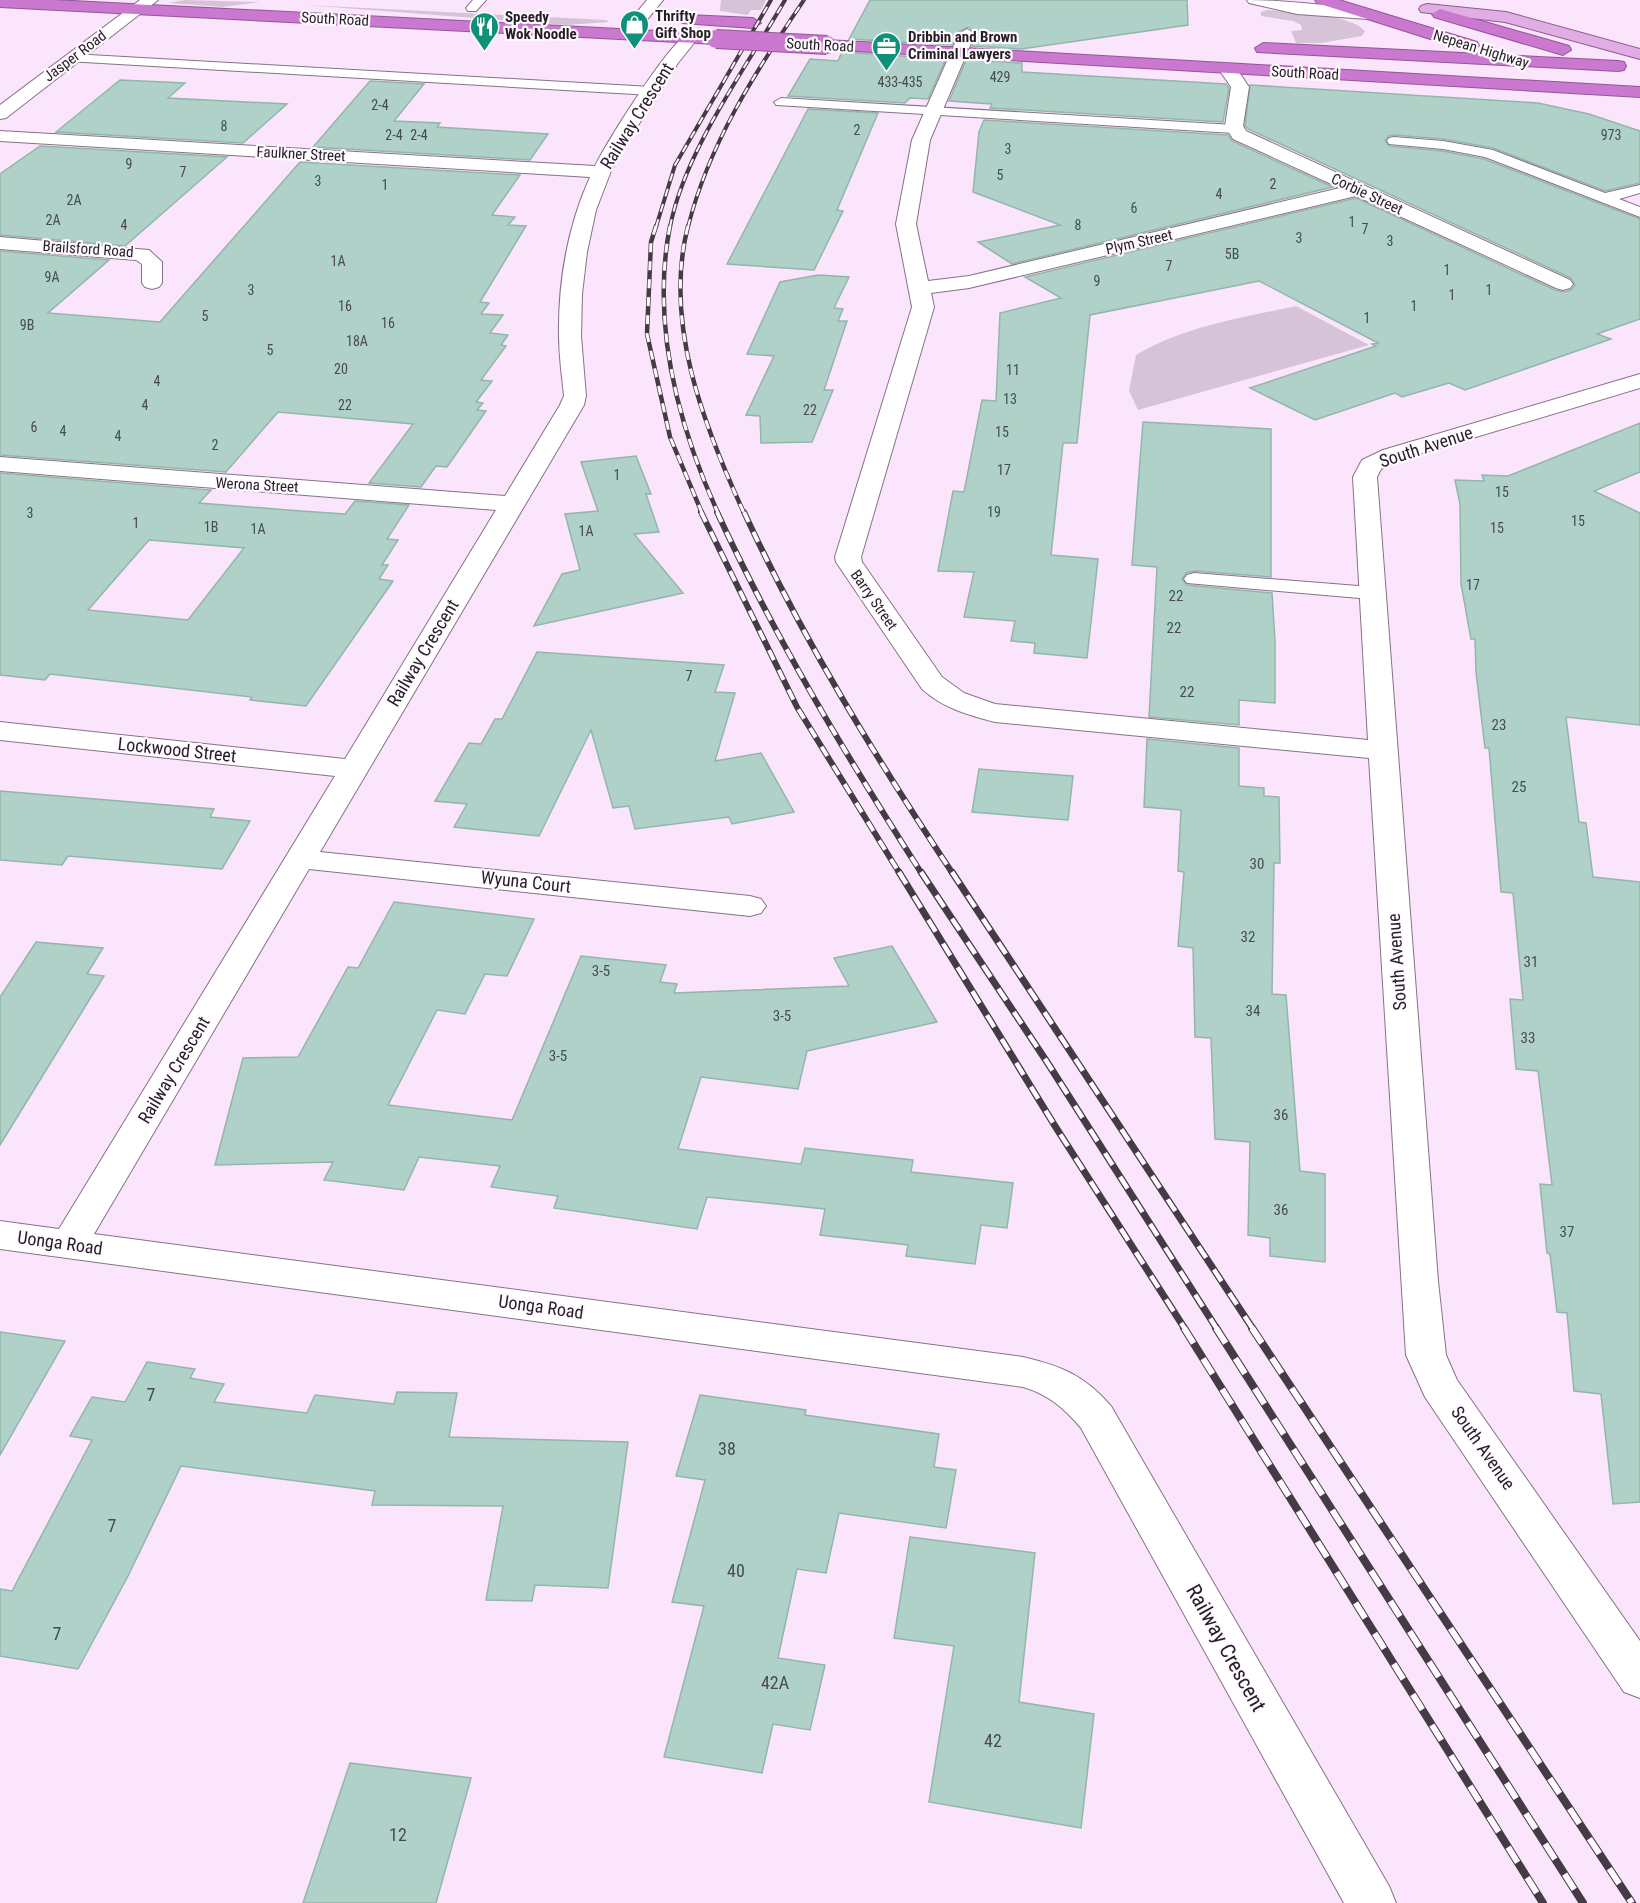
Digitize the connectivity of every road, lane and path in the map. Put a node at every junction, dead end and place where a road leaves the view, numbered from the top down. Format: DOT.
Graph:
graph roads {
  1 [pos="654,0"];
  2 [pos="1255,0"];
  3 [pos="1323,0"];
  4 [pos="0,2"];
  5 [pos="144,5"];
  6 [pos="471,5"];
  7 [pos="1422,8"];
  8 [pos="495,9"];
  9 [pos="1369,15"];
  10 [pos="620,16"];
  11 [pos="641,17"];
  12 [pos="774,24"];
  13 [pos="627,34"];
  14 [pos="962,38"];
  15 [pos="684,44"];
  16 [pos="1312,50"];
  17 [pos="1640,54"];
  18 [pos="72,58"];
  19 [pos="1523,61"];
  20 [pos="1226,68"];
  21 [pos="1632,70"];
  22 [pos="1567,74"];
  23 [pos="652,91"];
  24 [pos="1631,97"];
  25 [pos="781,102"];
  26 [pos="932,111"];
  27 [pos="0,114"];
  28 [pos="1241,134"];
  29 [pos="0,136"];
  30 [pos="1394,141"];
  31 [pos="601,172"];
  32 [pos="1640,189"];
  33 [pos="1357,190"];
  34 [pos="1604,198"];
  35 [pos="1640,212"];
  36 [pos="0,243"];
  37 [pos="152,283"];
  38 [pos="1563,284"];
  39 [pos="919,288"];
  40 [pos="1640,381"];
  41 [pos="0,464"];
  42 [pos="513,504"];
  43 [pos="1194,579"];
  44 [pos="1371,593"];
  45 [pos="0,731"];
  46 [pos="1382,750"];
  47 [pos="354,769"];
  48 [pos="301,859"];
  49 [pos="750,906"];
  50 [pos="0,1235"];
  51 [pos="69,1244"];
  52 [pos="1078,1395"];
  53 [pos="1640,1678"];
  54 [pos="1371,1903"];
  1 -- 11 [label="street"];
  2 -- 9 [label="street"];
  3 -- 9 [label="highway, Nepean Highway"];
  4 -- 5 [label="highway, South Road"];
  5 -- 13 [label="highway, South Road"];
  5 -- 18 [label="street, Jasper Road"];
  6 -- 8 [label="highway"];
  7 -- 17 [label="main road"];
  7 -- 21 [label="highway, Nepean Highway"];
  9 -- 16 [label="highway"];
  9 -- 19 [label="highway, Nepean Highway"];
  10 -- 11 [label="highway, South Road"];
  11 -- 12 [label="highway, South Road"];
  11 -- 13 [label="street"];
  13 -- 15 [label="highway, South Road"];
  14 -- 15 [label="highway, South Road, bridge"];
  14 -- 20 [label="highway, South Road"];
  14 -- 26 [label="street, Barry Street"];
  15 -- 23 [label="street, Railway Crescent"];
  16 -- 19 [label="highway, South Road"];
  16 -- 22 [label="highway, South Road"];
  18 -- 23 [label="lane"];
  18 -- 27 [label="street, Jasper Road"];
  19 -- 21 [label="highway, South Road"];
  19 -- 22 [label="highway, Nepean Highway"];
  20 -- 24 [label="highway, South Road"];
  20 -- 28 [label="street"];
  21 -- 22 [label="highway"];
  22 -- 24 [label="highway, Nepean Highway"];
  23 -- 31 [label="street, Railway Crescent"];
  25 -- 26 [label="lane"];
  26 -- 28 [label="lane"];
  26 -- 39 [label="street, Barry Street"];
  28 -- 33 [label="street, Corbie Street"];
  29 -- 31 [label="street, Faulkner Street"];
  30 -- 34 [label="lane"];
  31 -- 42 [label="street, Railway Crescent"];
  32 -- 34 [label="lane"];
  33 -- 38 [label="street, Corbie Street"];
  33 -- 39 [label="street, Plym Street"];
  34 -- 35 [label="lane"];
  36 -- 37 [label="street, Brailsford Road"];
  39 -- 46 [label="street, Barry Street"];
  40 -- 44 [label="street, South Avenue"];
  41 -- 42 [label="street, Werona Street"];
  42 -- 47 [label="street, Railway Crescent"];
  43 -- 44 [label="lane"];
  44 -- 46 [label="street, South Avenue"];
  45 -- 47 [label="street, Lockwood Street"];
  46 -- 53 [label="street, South Avenue"];
  47 -- 48 [label="street, Railway Crescent"];
  48 -- 49 [label="street, Wyuna Court"];
  48 -- 51 [label="street, Railway Crescent"];
  50 -- 51 [label="street, Uonga Road"];
  51 -- 52 [label="street, Uonga Road"];
  52 -- 54 [label="street, Railway Crescent"];
}
